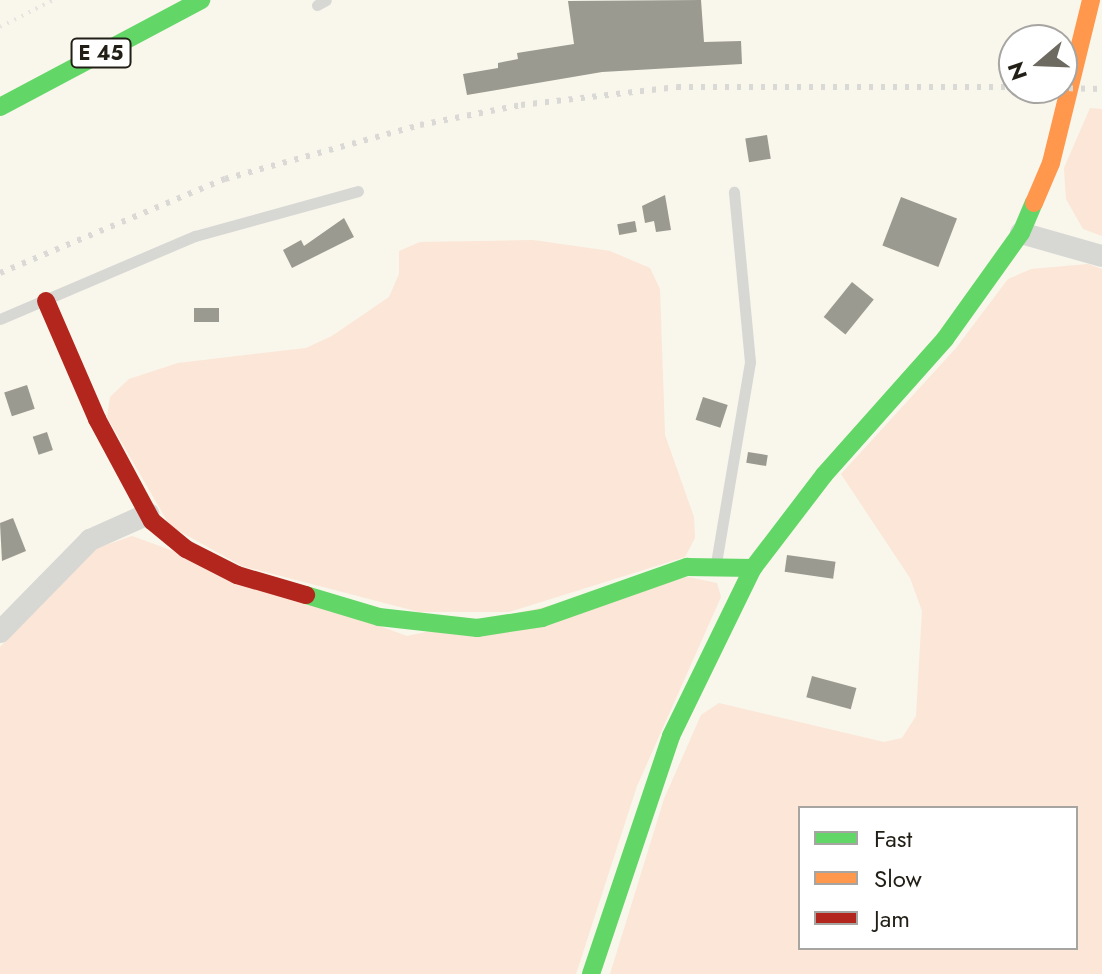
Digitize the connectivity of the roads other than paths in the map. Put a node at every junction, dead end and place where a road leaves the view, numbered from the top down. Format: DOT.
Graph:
graph roads {
  1 [pos="201,0"];
  2 [pos="1091,0"];
  3 [pos="0,107"];
  4 [pos="358,191"];
  5 [pos="734,192"];
  6 [pos="1021,233"];
  7 [pos="1102,256"];
  8 [pos="46,301"];
  9 [pos="0,319"];
  10 [pos="148,514"];
  11 [pos="716,563"];
  12 [pos="753,568"];
  13 [pos="0,632"];
  14 [pos="591,974"];
  1 -- 3 [label="main road, E 45"];
  2 -- 6 [label="main road"];
  4 -- 8 [label="lane"];
  5 -- 11 [label="lane"];
  6 -- 7 [label="street"];
  6 -- 12 [label="main road"];
  8 -- 9 [label="lane"];
  8 -- 10 [label="main road"];
  10 -- 11 [label="main road"];
  10 -- 13 [label="street"];
  11 -- 12 [label="main road"];
  12 -- 14 [label="main road"];
}
